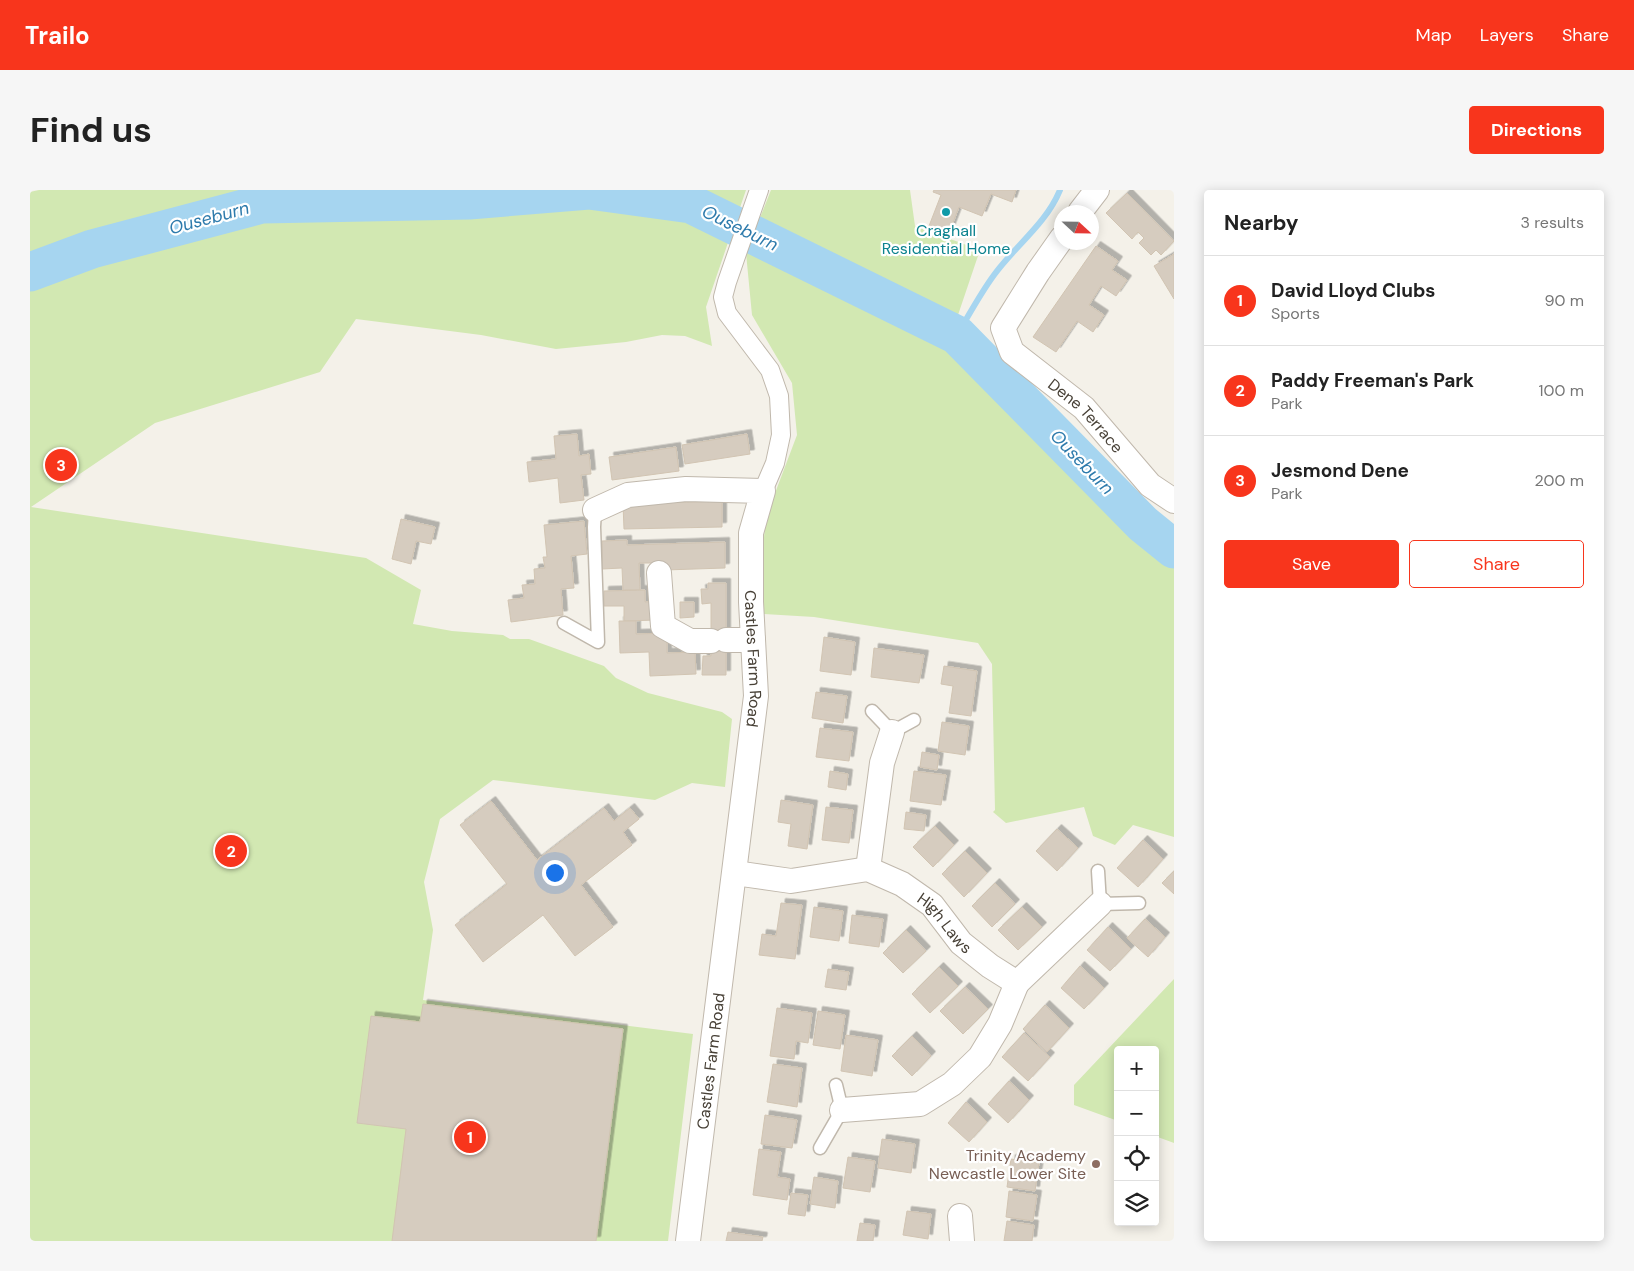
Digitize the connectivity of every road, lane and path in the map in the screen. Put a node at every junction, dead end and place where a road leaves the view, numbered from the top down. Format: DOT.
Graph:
graph roads {
  1 [pos="760,190"];
  2 [pos="1097,190"];
  3 [pos="1085,205"];
  4 [pos="1054,249"];
  5 [pos="763,491"];
  6 [pos="1174,501"];
  7 [pos="595,510"];
  8 [pos="659,573"];
  9 [pos="564,623"];
  10 [pos="754,640"];
  11 [pos="872,711"];
  12 [pos="914,720"];
  13 [pos="892,732"];
  14 [pos="868,869"];
  15 [pos="1098,871"];
  16 [pos="735,873"];
  17 [pos="1139,903"];
  18 [pos="1100,904"];
  19 [pos="1017,983"];
  20 [pos="836,1085"];
  21 [pos="842,1110"];
  22 [pos="820,1148"];
  23 [pos="960,1216"];
  24 [pos="688,1241"];
  25 [pos="962,1241"];
  1 -- 5 [label="street, Castles Farm Road"];
  2 -- 3 [label="street"];
  4 -- 6 [label="street, Dene Terrace"];
  5 -- 7 [label="street"];
  5 -- 10 [label="street, Castles Farm Road"];
  7 -- 9 [label="lane"];
  8 -- 10 [label="street"];
  10 -- 16 [label="street, Castles Farm Road"];
  11 -- 13 [label="lane"];
  12 -- 13 [label="lane"];
  13 -- 14 [label="street"];
  14 -- 16 [label="street"];
  14 -- 19 [label="street, High Laws"];
  15 -- 18 [label="lane"];
  16 -- 24 [label="street, Castles Farm Road"];
  17 -- 18 [label="lane"];
  18 -- 19 [label="street"];
  19 -- 21 [label="street"];
  20 -- 21 [label="lane"];
  21 -- 22 [label="lane"];
  23 -- 25 [label="street"];
}
